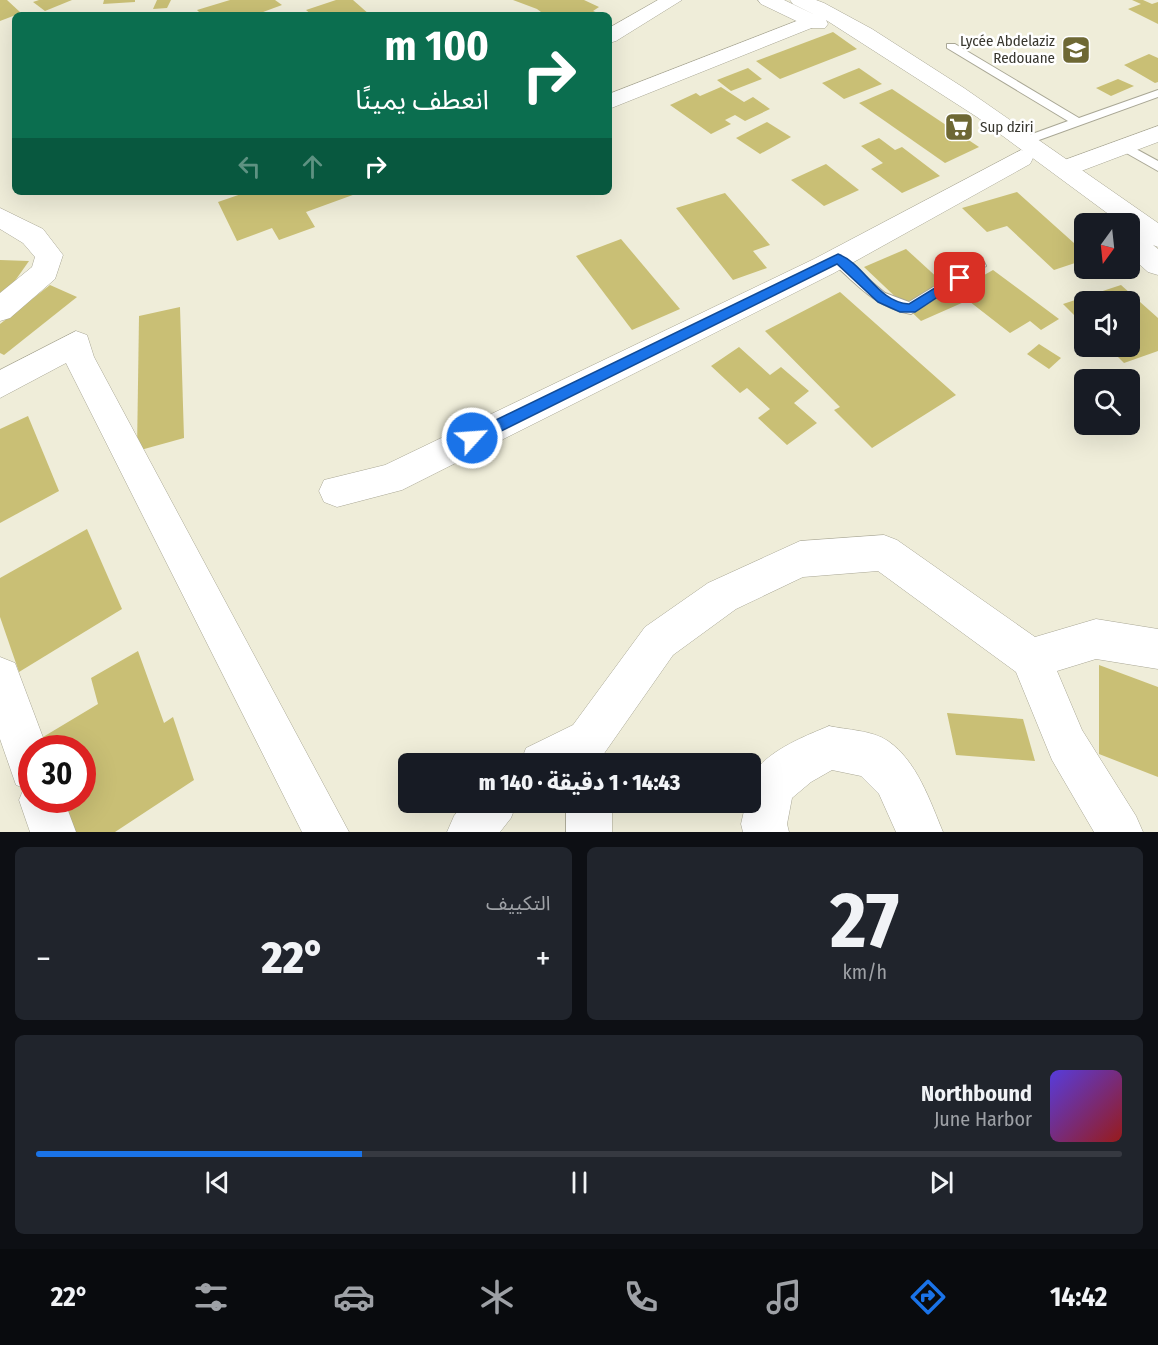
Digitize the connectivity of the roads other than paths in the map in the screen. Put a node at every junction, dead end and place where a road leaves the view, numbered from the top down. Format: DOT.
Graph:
graph roads {
  1 [pos="672,0"];
  2 [pos="768,0"];
  3 [pos="800,0"];
  4 [pos="812,21"];
  5 [pos="612,36"];
  6 [pos="951,46"];
  7 [pos="1158,93"];
  8 [pos="612,101"];
  9 [pos="1078,122"];
  10 [pos="1158,133"];
  11 [pos="1125,147"];
  12 [pos="1025,149"];
  13 [pos="1158,167"];
  14 [pos="1068,168"];
  15 [pos="1096,213"];
  16 [pos="0,218"];
  17 [pos="1158,237"];
  18 [pos="1140,250"];
  19 [pos="838,259"];
  20 [pos="1158,265"];
  21 [pos="979,267"];
  22 [pos="0,310"];
  23 [pos="0,385"];
  24 [pos="337,491"];
  25 [pos="1158,649"];
  26 [pos="1031,658"];
  27 [pos="0,678"];
  28 [pos="20,735"];
  29 [pos="589,752"];
  30 [pos="46,813"];
  31 [pos="486,813"];
  32 [pos="589,813"];
  33 [pos="53,832"];
  34 [pos="326,832"];
  35 [pos="470,832"];
  36 [pos="589,832"];
  37 [pos="766,832"];
  38 [pos="920,832"];
  39 [pos="1120,832"];
  1 -- 5 [label="street"];
  2 -- 4 [label="street"];
  3 -- 12 [label="street"];
  4 -- 8 [label="street"];
  4 -- 12 [label="street"];
  6 -- 9 [label="lane"];
  7 -- 9 [label="lane"];
  9 -- 12 [label="lane"];
  10 -- 11 [label="street"];
  11 -- 13 [label="lane"];
  11 -- 14 [label="street"];
  12 -- 14 [label="street"];
  12 -- 15 [label="street"];
  12 -- 19 [label="street"];
  14 -- 17 [label="street"];
  16 -- 22 [label="street"];
  18 -- 20 [label="street"];
  19 -- 21 [label="lane"];
  19 -- 24 [label="street"];
  23 -- 34 [label="street"];
  25 -- 26 [label="street"];
  26 -- 29 [label="street"];
  26 -- 39 [label="street"];
  27 -- 28 [label="street"];
  30 -- 33 [label="street"];
  31 -- 35 [label="street"];
  32 -- 36 [label="street"];
  37 -- 38 [label="street"];
}
